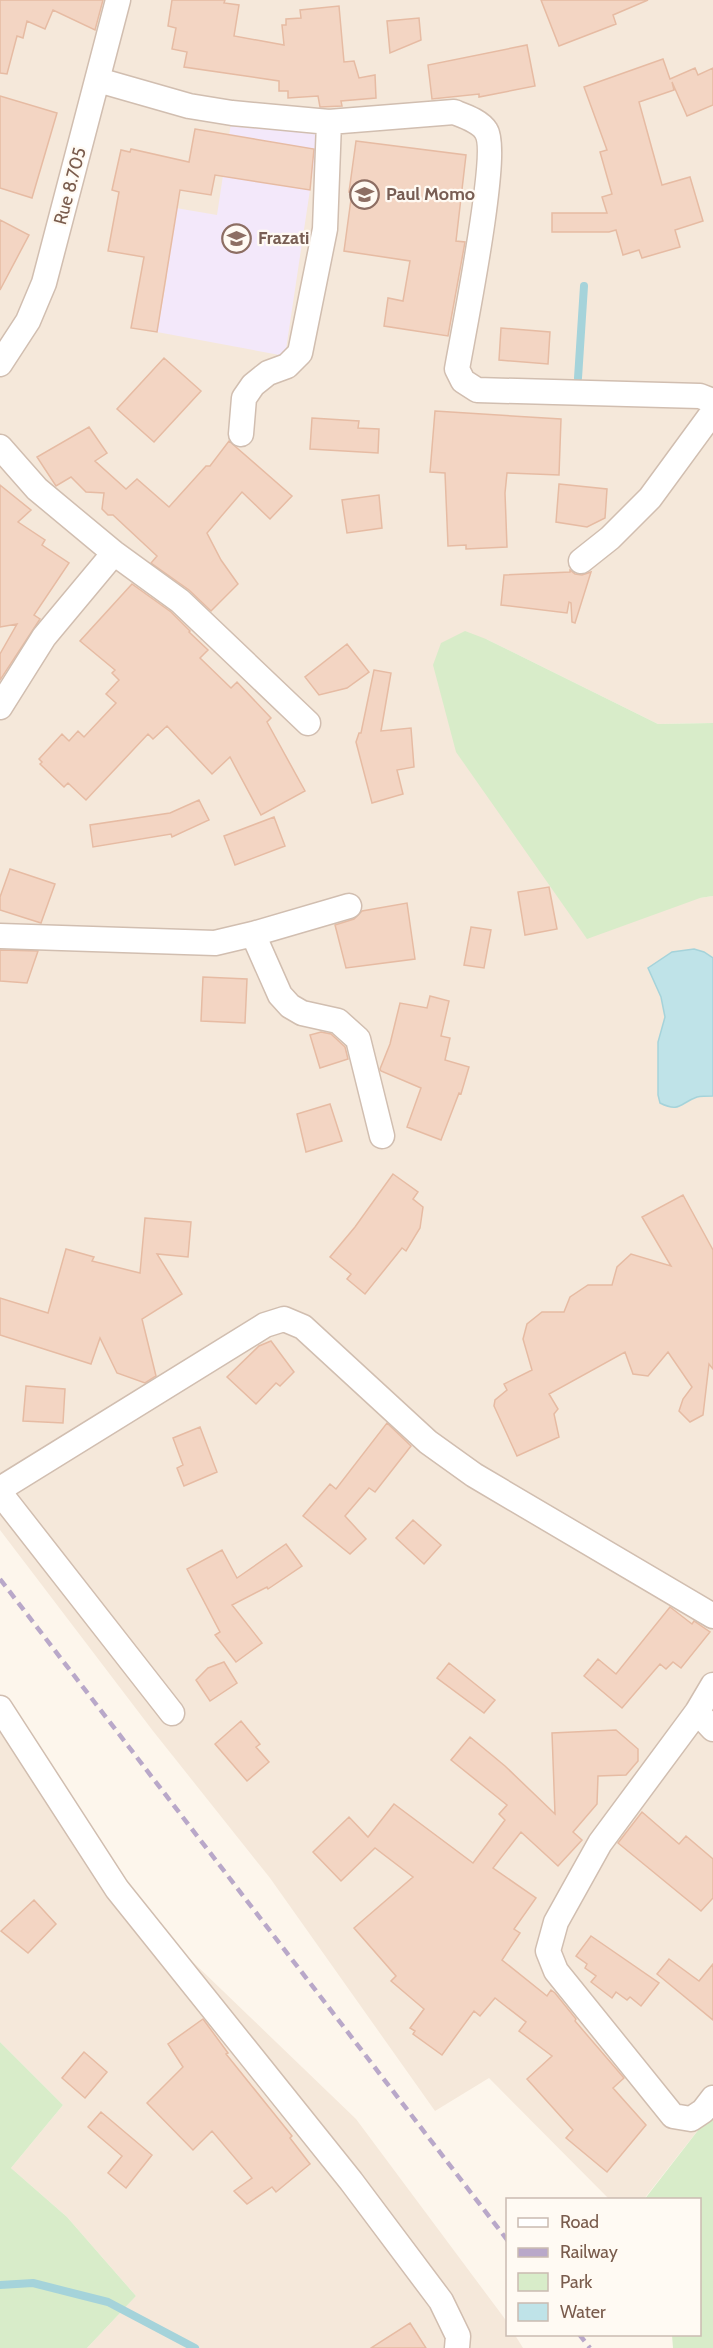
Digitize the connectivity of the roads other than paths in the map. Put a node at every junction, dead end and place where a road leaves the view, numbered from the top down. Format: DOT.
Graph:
graph roads {
  1 [pos="118,0"];
  2 [pos="98,80"];
  3 [pos="329,122"];
  4 [pos="2,355"];
  5 [pos="713,401"];
  6 [pos="713,412"];
  7 [pos="241,434"];
  8 [pos="0,447"];
  9 [pos="114,553"];
  10 [pos="581,561"];
  11 [pos="0,707"];
  12 [pos="308,723"];
  13 [pos="349,906"];
  14 [pos="253,934"];
  15 [pos="0,936"];
  16 [pos="382,1136"];
  17 [pos="0,1491"];
  18 [pos="713,1616"];
  19 [pos="713,1685"];
  20 [pos="0,1708"];
  21 [pos="172,1713"];
  22 [pos="705,1720"];
  23 [pos="713,2098"];
  24 [pos="457,2348"];
  1 -- 2 [label="street, Rue 8.705"];
  2 -- 3 [label="street"];
  2 -- 4 [label="street, Rue 8.705"];
  3 -- 5 [label="street"];
  3 -- 7 [label="street"];
  6 -- 10 [label="street"];
  8 -- 9 [label="street"];
  9 -- 11 [label="street"];
  9 -- 12 [label="street"];
  13 -- 14 [label="street"];
  14 -- 15 [label="street"];
  14 -- 16 [label="street"];
  17 -- 18 [label="street"];
  17 -- 21 [label="street"];
  19 -- 22 [label="street"];
  20 -- 24 [label="street"];
  22 -- 23 [label="street"];
}
